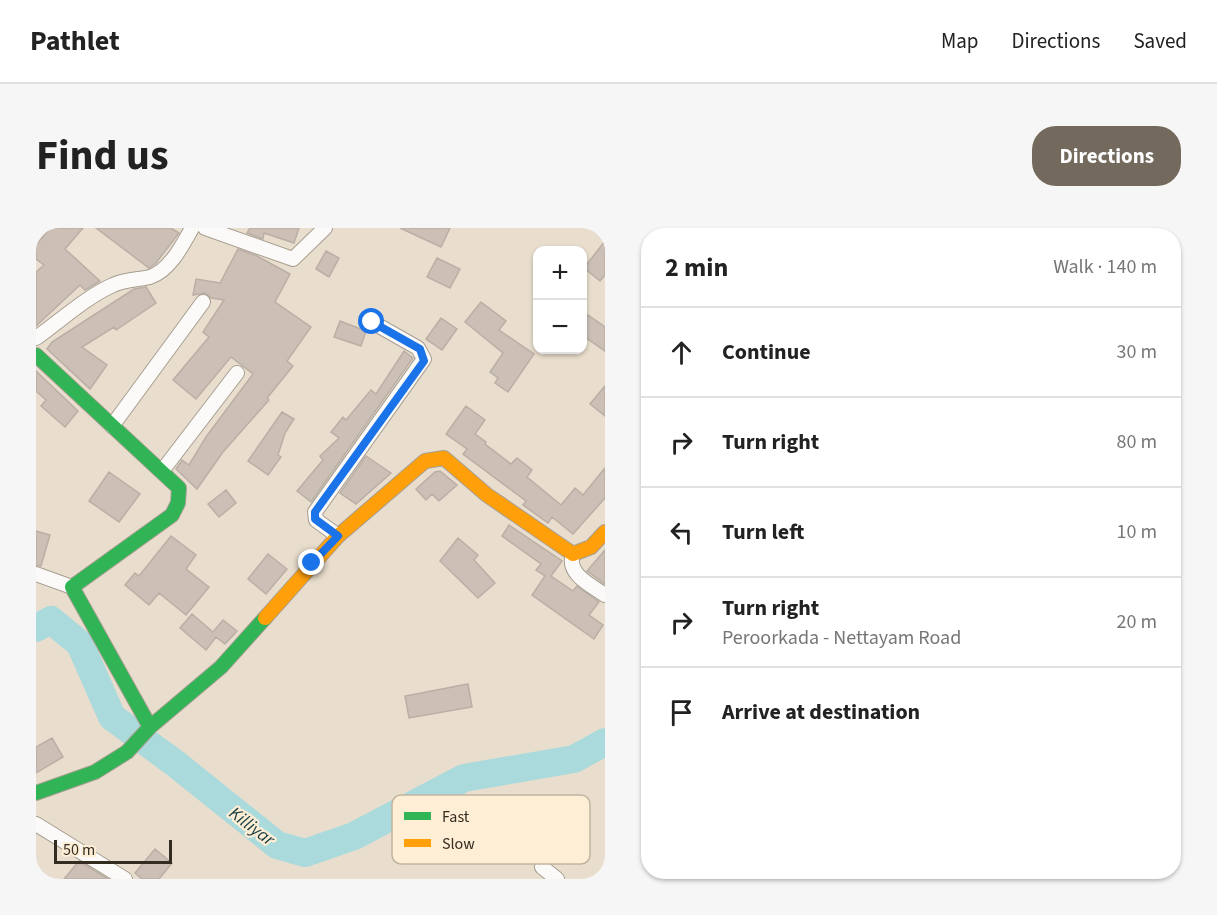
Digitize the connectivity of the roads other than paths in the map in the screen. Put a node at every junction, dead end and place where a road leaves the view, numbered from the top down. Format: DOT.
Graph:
graph roads {
  1 [pos="192,228"];
  2 [pos="205,228"];
  3 [pos="325,228"];
  4 [pos="202,302"];
  5 [pos="372,322"];
  6 [pos="36,338"];
  7 [pos="36,355"];
  8 [pos="237,373"];
  9 [pos="112,426"];
  10 [pos="162,471"];
  11 [pos="605,532"];
  12 [pos="338,536"];
  13 [pos="573,554"];
  14 [pos="36,574"];
  15 [pos="72,587"];
  16 [pos="605,595"];
  17 [pos="150,727"];
  18 [pos="36,793"];
  19 [pos="36,824"];
  20 [pos="542,867"];
  21 [pos="123,879"];
  22 [pos="557,879"];
  1 -- 6 [label="street"];
  2 -- 3 [label="street"];
  4 -- 9 [label="street"];
  5 -- 12 [label="street"];
  7 -- 9 [label="street"];
  8 -- 10 [label="street"];
  9 -- 10 [label="street"];
  10 -- 15 [label="street"];
  11 -- 13 [label="street"];
  12 -- 13 [label="street"];
  12 -- 17 [label="street"];
  13 -- 16 [label="street"];
  14 -- 15 [label="street"];
  15 -- 17 [label="street"];
  17 -- 18 [label="street"];
  19 -- 21 [label="street"];
  20 -- 22 [label="street"];
}
